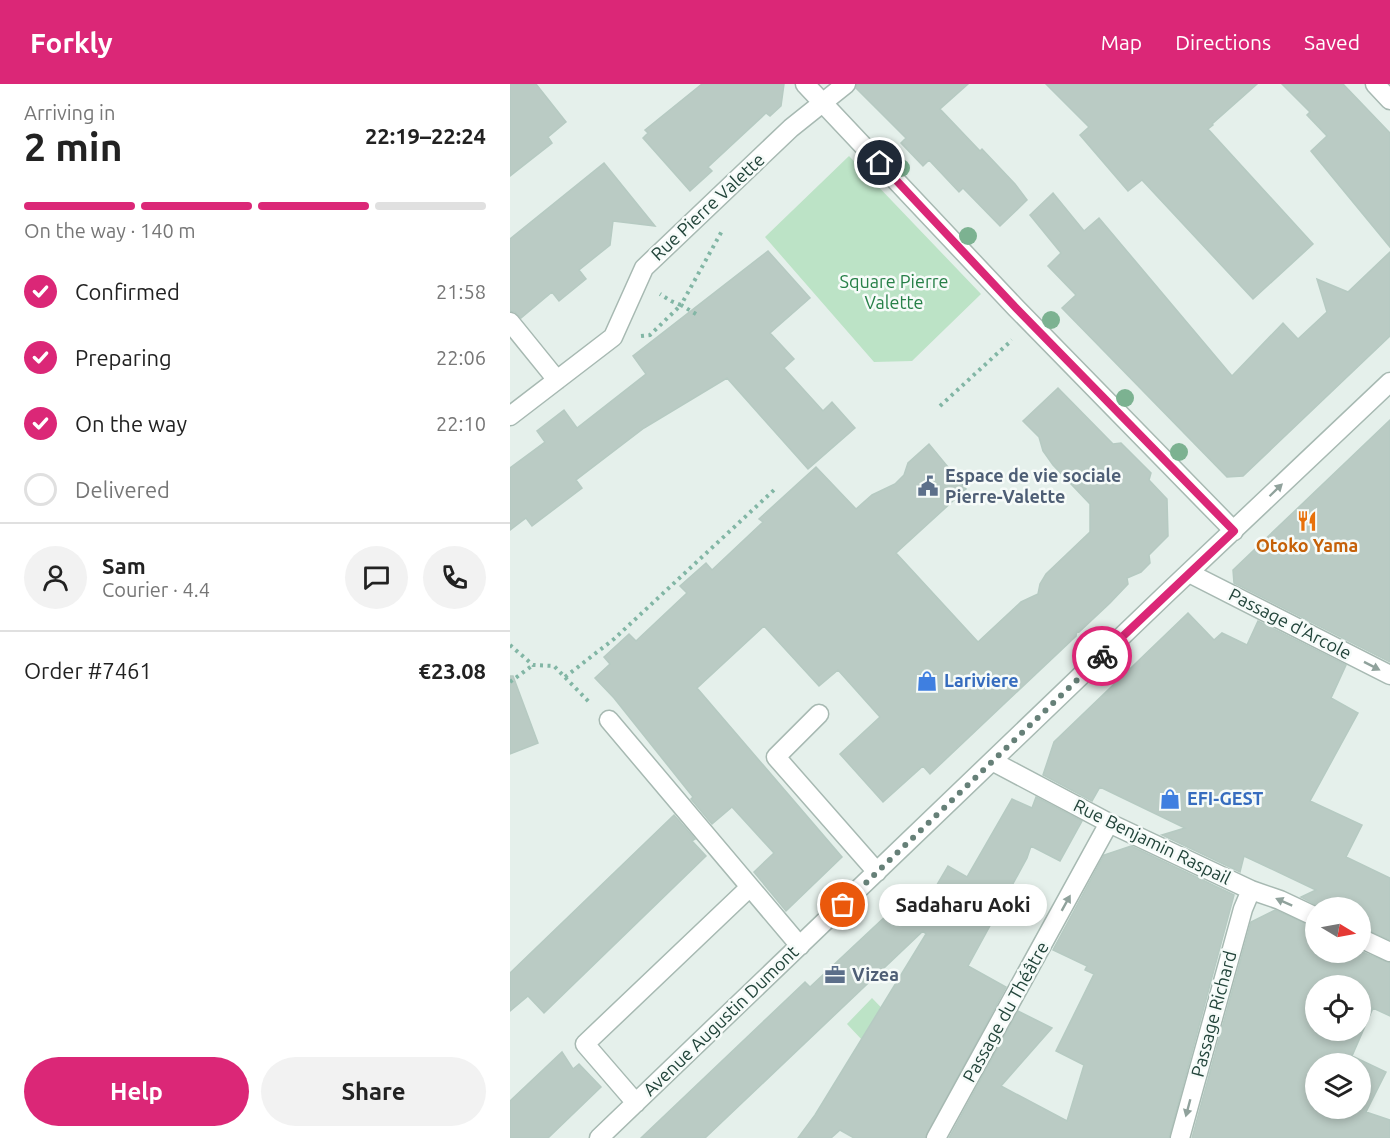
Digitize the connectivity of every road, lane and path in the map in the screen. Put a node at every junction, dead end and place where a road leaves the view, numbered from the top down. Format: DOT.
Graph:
graph roads {
  1 [pos="806,84"];
  2 [pos="846,84"];
  3 [pos="1375,84"];
  4 [pos="1390,100"];
  5 [pos="824,104"];
  6 [pos="725,224"];
  7 [pos="666,297"];
  8 [pos="681,305"];
  9 [pos="696,314"];
  10 [pos="510,322"];
  11 [pos="650,335"];
  12 [pos="1013,339"];
  13 [pos="557,380"];
  14 [pos="1390,382"];
  15 [pos="940,406"];
  16 [pos="510,416"];
  17 [pos="774,490"];
  18 [pos="1234,531"];
  19 [pos="1189,573"];
  20 [pos="510,645"];
  21 [pos="532,665"];
  22 [pos="1390,675"];
  23 [pos="565,677"];
  24 [pos="510,682"];
  25 [pos="819,714"];
  26 [pos="609,720"];
  27 [pos="992,761"];
  28 [pos="1110,823"];
  29 [pos="877,872"];
  30 [pos="750,887"];
  31 [pos="1251,890"];
  32 [pos="1305,912"];
  33 [pos="1371,943"];
  34 [pos="800,946"];
  35 [pos="1390,952"];
  36 [pos="636,1103"];
  37 [pos="599,1138"];
  38 [pos="936,1138"];
  39 [pos="1180,1138"];
  1 -- 5 [label="street"];
  2 -- 5 [label="street, Rue Pierre Valette"];
  3 -- 4 [label="street"];
  5 -- 13 [label="street, Rue Pierre Valette"];
  5 -- 18 [label="street"];
  6 -- 8 [label="path"];
  7 -- 8 [label="path"];
  8 -- 9 [label="path"];
  8 -- 11 [label="path"];
  10 -- 13 [label="street"];
  12 -- 15 [label="path"];
  13 -- 16 [label="street, Rue Pierre Valette"];
  18 -- 14 [label="street, Avenue Augustin Dumont, one-way"];
  17 -- 23 [label="path"];
  18 -- 19 [label="street, Avenue Augustin Dumont"];
  19 -- 22 [label="street, Passage d'Arcole, one-way"];
  19 -- 27 [label="street, Avenue Augustin Dumont"];
  20 -- 21 [label="path"];
  21 -- 23 [label="path"];
  21 -- 24 [label="path"];
  23 -- 26 [label="path"];
  25 -- 29 [label="street"];
  26 -- 30 [label="street"];
  27 -- 28 [label="street, Rue Benjamin Raspail"];
  27 -- 29 [label="street, Avenue Augustin Dumont"];
  28 -- 31 [label="street, Rue Benjamin Raspail"];
  38 -- 28 [label="street, Passage du Théâtre, one-way"];
  29 -- 34 [label="street, Avenue Augustin Dumont"];
  30 -- 34 [label="street"];
  30 -- 36 [label="street"];
  32 -- 31 [label="street, Rue Benjamin Raspail, one-way"];
  31 -- 39 [label="street, Passage Richard, one-way"];
  33 -- 35 [label="street"];
  34 -- 36 [label="street, Avenue Augustin Dumont"];
  36 -- 37 [label="street, Avenue Augustin Dumont"];
}
